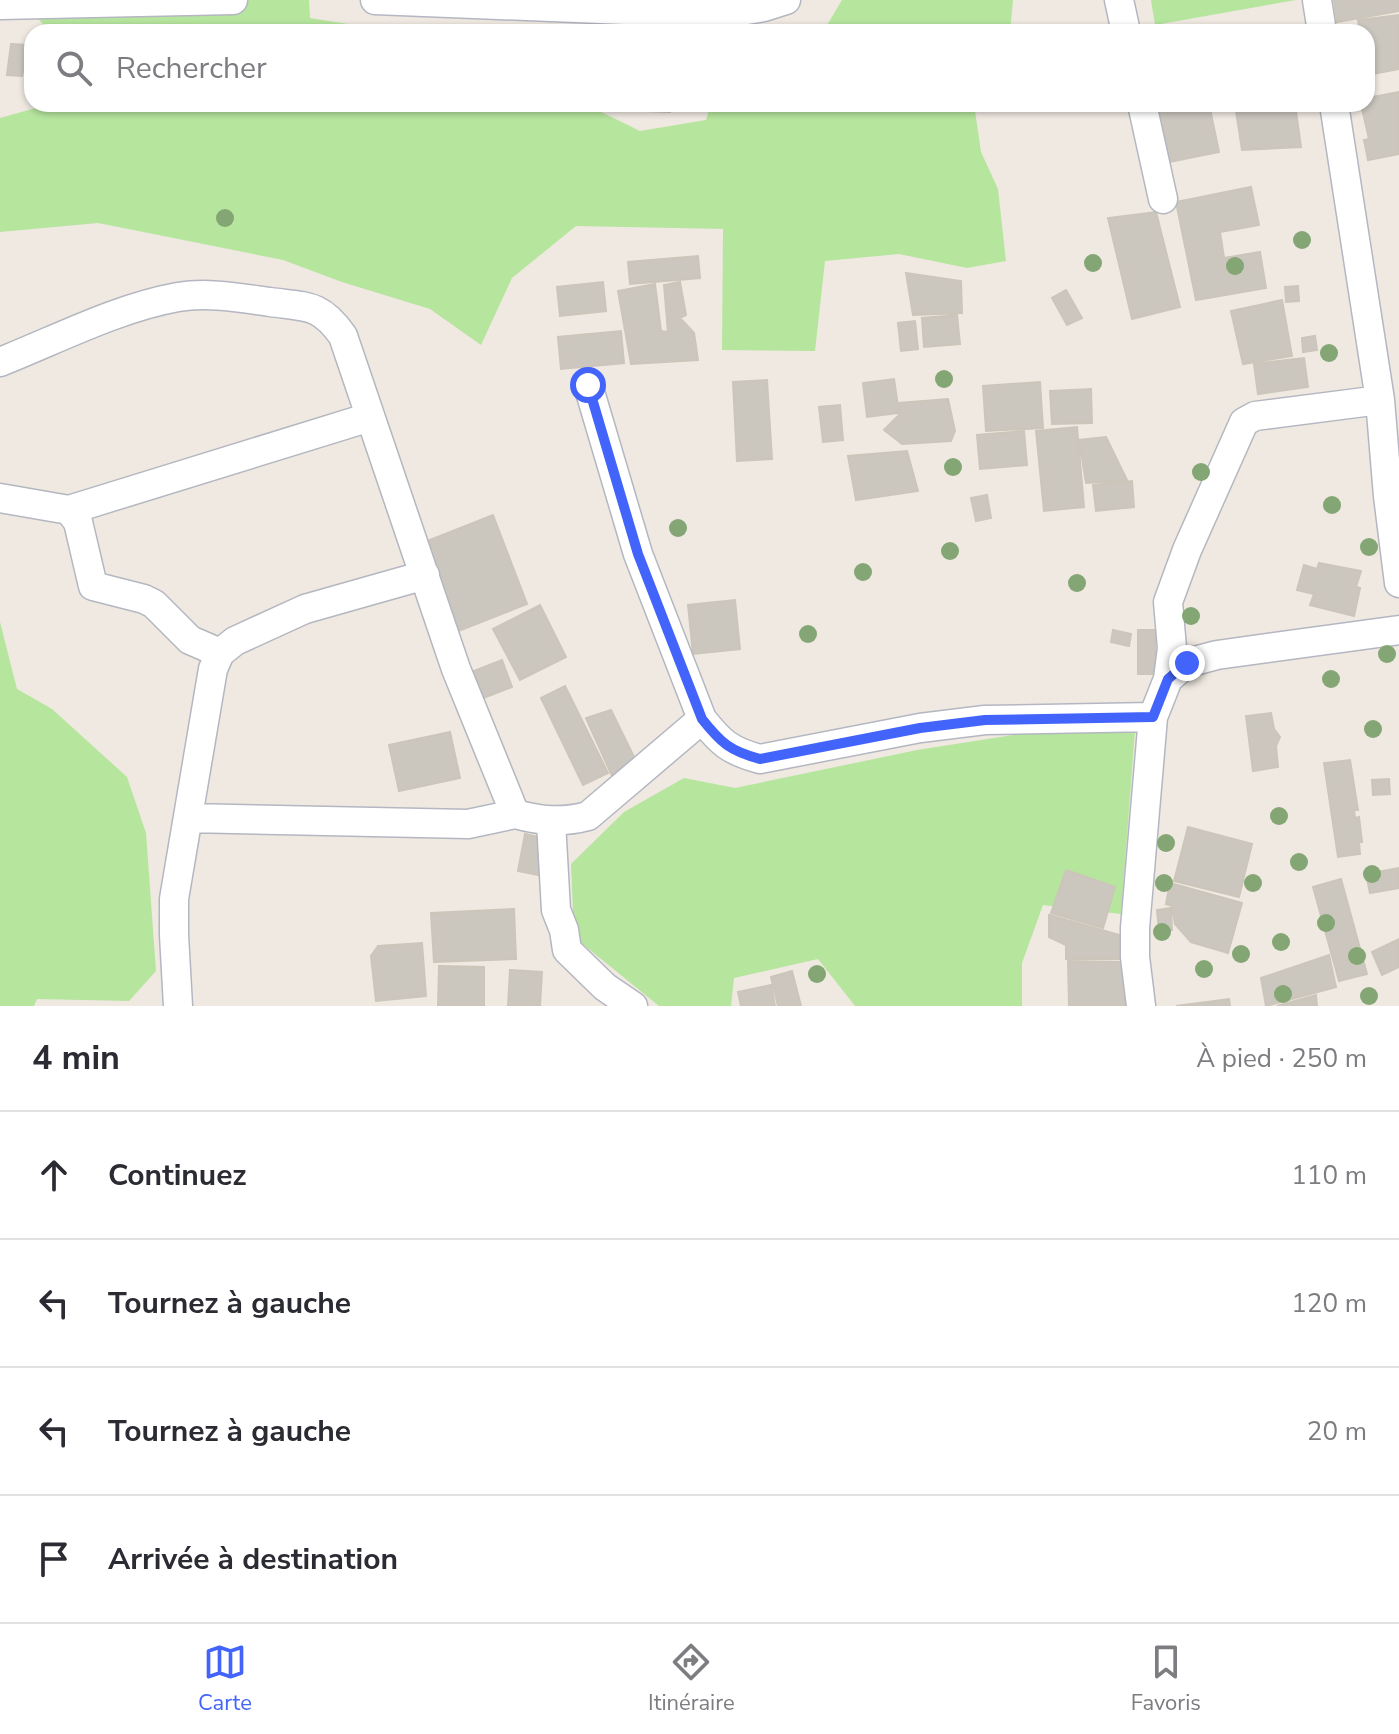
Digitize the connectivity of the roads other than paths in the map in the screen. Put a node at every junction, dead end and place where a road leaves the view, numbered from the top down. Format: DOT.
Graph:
graph roads {
  1 [pos="233,0"];
  2 [pos="375,0"];
  3 [pos="786,0"];
  4 [pos="1119,0"];
  5 [pos="1317,0"];
  6 [pos="535,3"];
  7 [pos="0,5"];
  8 [pos="1124,24"];
  9 [pos="1321,24"];
  10 [pos="1144,112"];
  11 [pos="1335,112"];
  12 [pos="1163,199"];
  13 [pos="0,362"];
  14 [pos="588,385"];
  15 [pos="1380,400"];
  16 [pos="370,417"];
  17 [pos="0,498"];
  18 [pos="69,510"];
  19 [pos="425,575"];
  20 [pos="1399,583"];
  21 [pos="1399,630"];
  22 [pos="220,653"];
  23 [pos="1168,679"];
  24 [pos="1153,717"];
  25 [pos="702,719"];
  26 [pos="515,814"];
  27 [pos="188,818"];
  28 [pos="551,822"];
  29 [pos="178,1006"];
  30 [pos="633,1006"];
  31 [pos="1141,1006"];
  1 -- 7 [label="street"];
  2 -- 6 [label="street"];
  3 -- 6 [label="street"];
  4 -- 8 [label="street"];
  5 -- 9 [label="street"];
  10 -- 12 [label="street"];
  11 -- 15 [label="street"];
  13 -- 16 [label="street"];
  14 -- 25 [label="street"];
  15 -- 20 [label="street"];
  15 -- 23 [label="street"];
  16 -- 18 [label="street"];
  16 -- 19 [label="street"];
  17 -- 18 [label="street"];
  18 -- 22 [label="street"];
  19 -- 22 [label="street"];
  19 -- 26 [label="street"];
  21 -- 23 [label="street"];
  22 -- 27 [label="street"];
  23 -- 24 [label="street"];
  24 -- 25 [label="street"];
  24 -- 31 [label="street"];
  25 -- 28 [label="street"];
  26 -- 27 [label="street"];
  26 -- 28 [label="street"];
  27 -- 29 [label="street"];
  28 -- 30 [label="street"];
}
